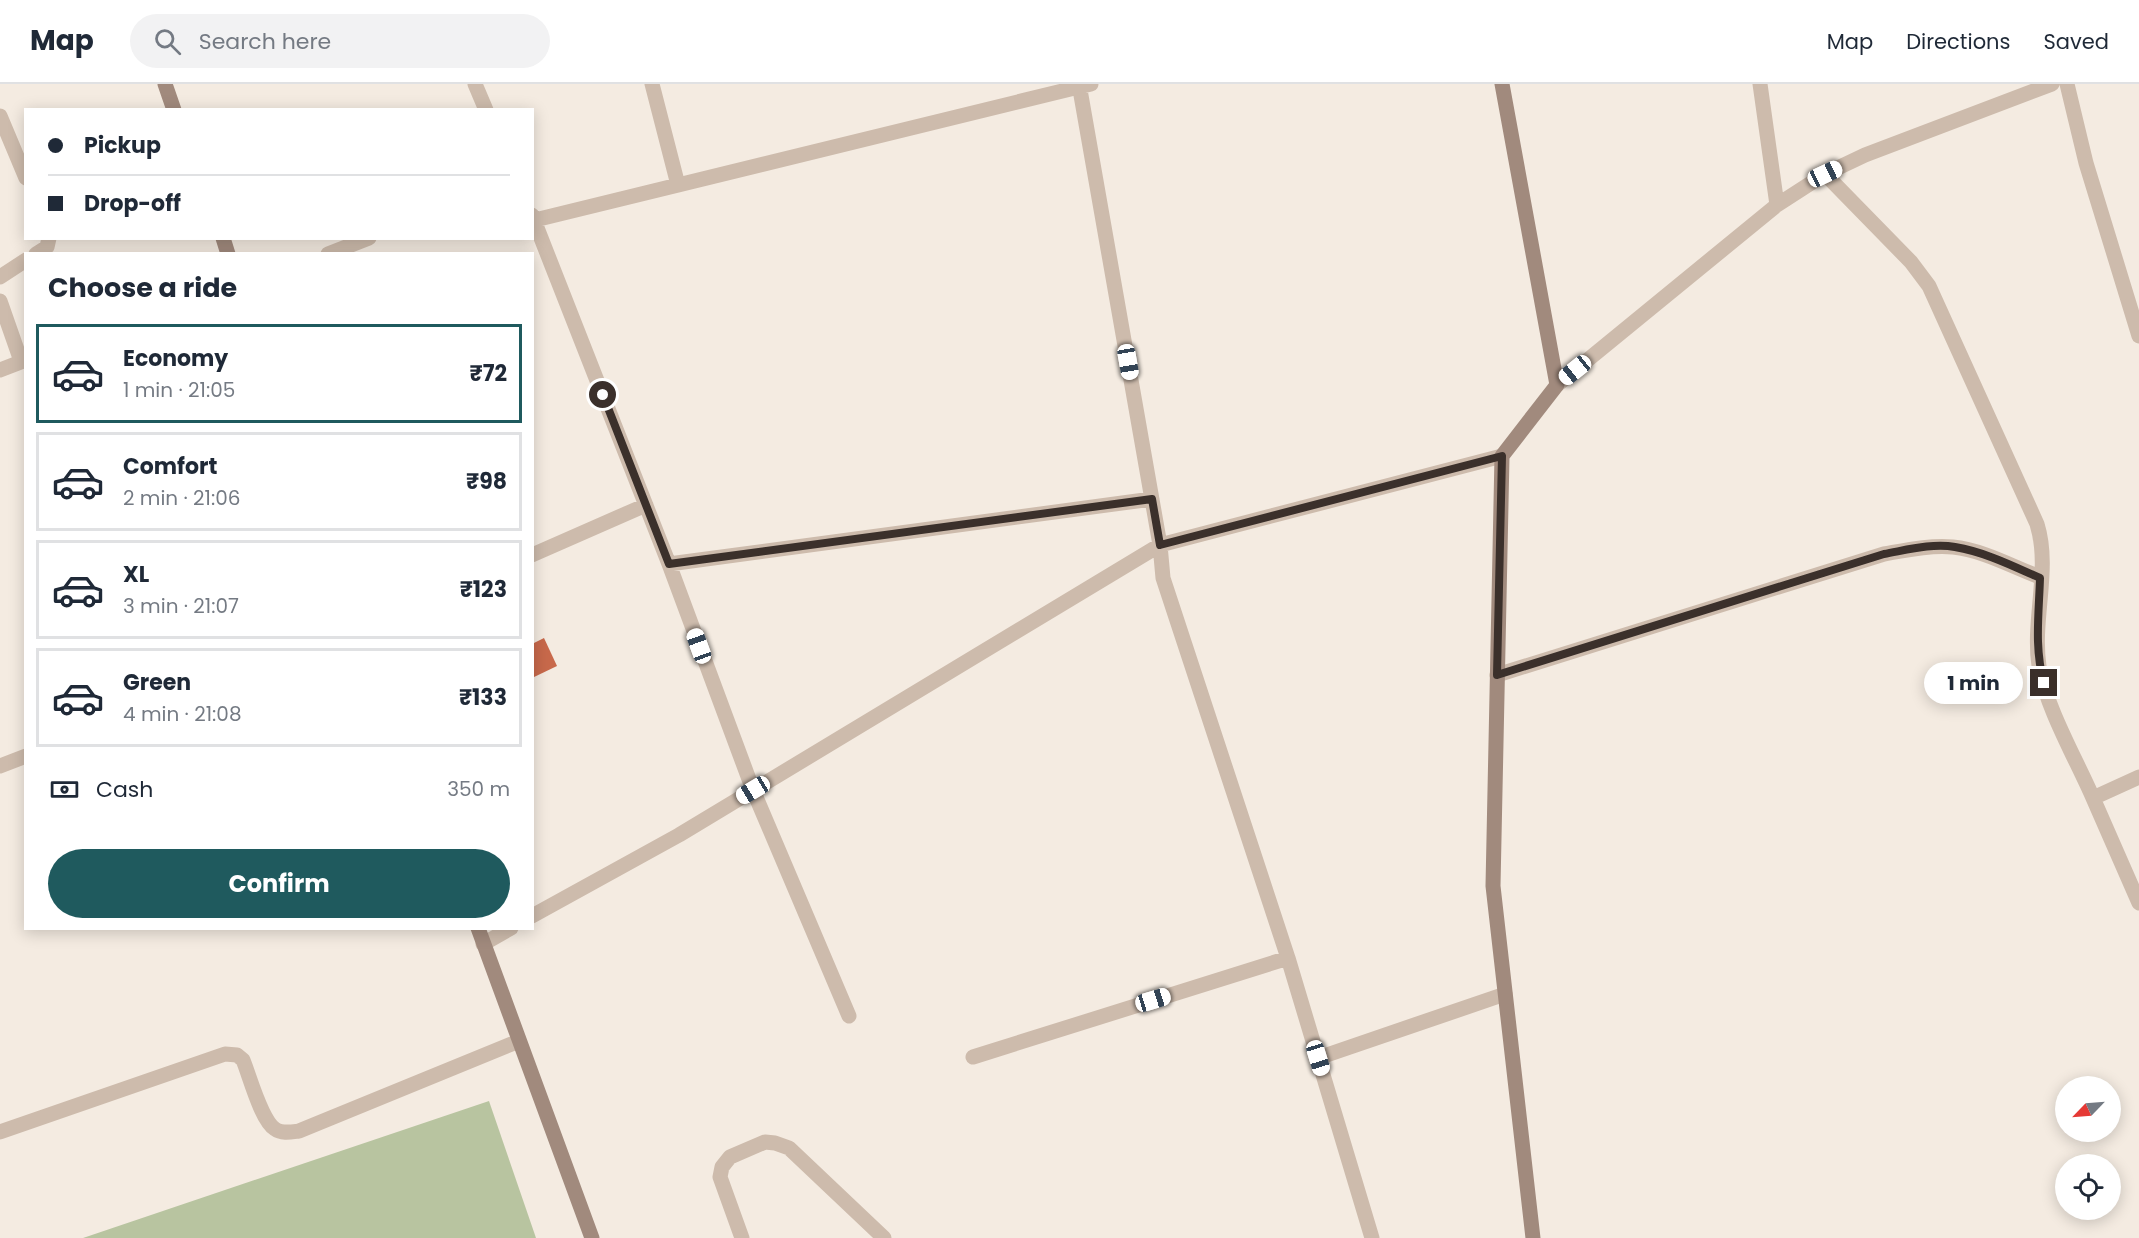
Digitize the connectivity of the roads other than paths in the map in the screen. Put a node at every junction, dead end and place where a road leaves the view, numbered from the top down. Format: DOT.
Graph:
graph roads {
  1 [pos="165,84"];
  2 [pos="475,84"];
  3 [pos="652,84"];
  4 [pos="1502,84"];
  5 [pos="1760,84"];
  6 [pos="2052,84"];
  7 [pos="2067,84"];
  8 [pos="1083,85"];
  9 [pos="173,108"];
  10 [pos="485,108"];
  11 [pos="0,116"];
  12 [pos="24,173"];
  13 [pos="1825,174"];
  14 [pos="678,185"];
  15 [pos="1777,205"];
  16 [pos="534,217"];
  17 [pos="48,240"];
  18 [pos="364,240"];
  19 [pos="39,252"];
  20 [pos="332,252"];
  21 [pos="24,261"];
  22 [pos="0,277"];
  23 [pos="0,302"];
  24 [pos="2139,336"];
  25 [pos="23,361"];
  26 [pos="0,370"];
  27 [pos="1557,385"];
  28 [pos="1502,456"];
  29 [pos="1152,499"];
  30 [pos="646,505"];
  31 [pos="1160,545"];
  32 [pos="534,554"];
  33 [pos="669,564"];
  34 [pos="2040,578"];
  35 [pos="1497,675"];
  36 [pos="24,757"];
  37 [pos="0,766"];
  38 [pos="2139,777"];
  39 [pos="753,790"];
  40 [pos="2093,798"];
  41 [pos="2139,903"];
  42 [pos="534,915"];
  43 [pos="479,930"];
  44 [pos="508,930"];
  45 [pos="483,944"];
  46 [pos="1288,958"];
  47 [pos="1505,994"];
  48 [pos="849,1016"];
  49 [pos="519,1041"];
  50 [pos="972,1057"];
  51 [pos="1318,1058"];
  52 [pos="0,1132"];
  53 [pos="592,1238"];
  54 [pos="742,1238"];
  55 [pos="884,1238"];
  56 [pos="1372,1238"];
  57 [pos="1533,1238"];
  1 -- 9 [label="street"];
  2 -- 10 [label="street"];
  3 -- 14 [label="street"];
  4 -- 27 [label="street"];
  5 -- 15 [label="street"];
  6 -- 13 [label="street"];
  7 -- 24 [label="street"];
  8 -- 14 [label="street"];
  8 -- 29 [label="street"];
  11 -- 12 [label="street"];
  13 -- 15 [label="street"];
  13 -- 34 [label="street"];
  14 -- 16 [label="street"];
  15 -- 27 [label="street"];
  16 -- 30 [label="street"];
  17 -- 19 [label="street"];
  18 -- 20 [label="street"];
  21 -- 22 [label="street"];
  23 -- 25 [label="street"];
  25 -- 26 [label="street"];
  27 -- 28 [label="street"];
  28 -- 31 [label="street"];
  28 -- 35 [label="street"];
  29 -- 31 [label="street"];
  29 -- 33 [label="street"];
  30 -- 32 [label="street"];
  30 -- 33 [label="street"];
  31 -- 39 [label="street"];
  31 -- 46 [label="street"];
  33 -- 39 [label="street"];
  34 -- 35 [label="street"];
  34 -- 40 [label="street"];
  35 -- 47 [label="street"];
  36 -- 37 [label="street"];
  38 -- 40 [label="street"];
  39 -- 42 [label="street"];
  39 -- 48 [label="street"];
  40 -- 41 [label="street"];
  43 -- 45 [label="street"];
  44 -- 45 [label="street"];
  45 -- 49 [label="street"];
  46 -- 50 [label="street"];
  46 -- 51 [label="street"];
  47 -- 51 [label="street"];
  47 -- 57 [label="street"];
  49 -- 52 [label="street"];
  49 -- 53 [label="street"];
  51 -- 56 [label="street"];
  54 -- 55 [label="street"];
}
